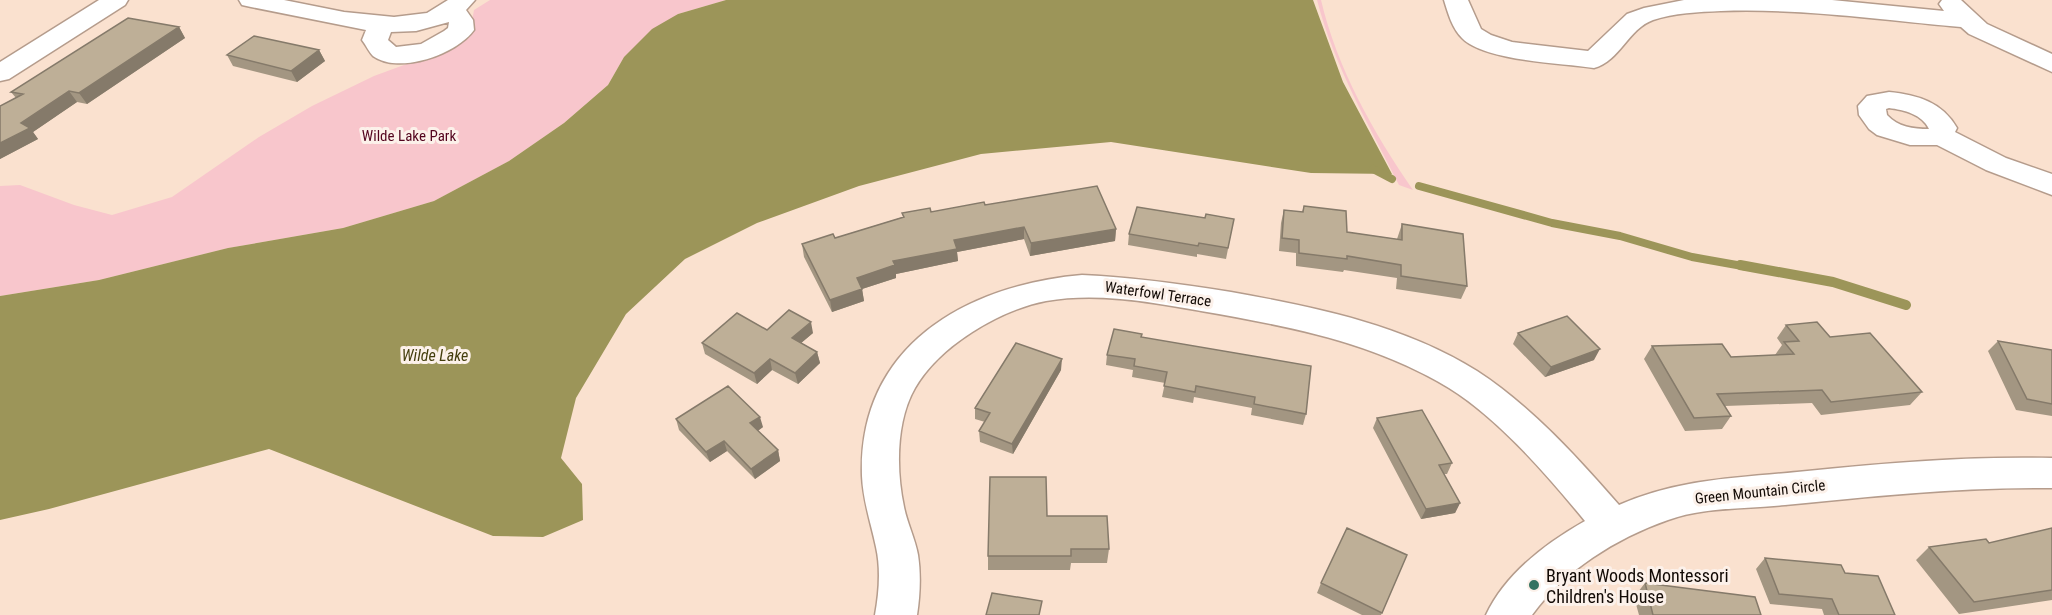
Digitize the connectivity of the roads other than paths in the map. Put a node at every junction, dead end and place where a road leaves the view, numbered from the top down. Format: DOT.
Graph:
graph roads {
  1 [pos="116,0"];
  2 [pos="251,0"];
  3 [pos="1456,0"];
  4 [pos="1949,0"];
  5 [pos="460,3"];
  6 [pos="1965,20"];
  7 [pos="2052,64"];
  8 [pos="0,73"];
  9 [pos="1940,135"];
  10 [pos="2052,185"];
  11 [pos="2052,473"];
  12 [pos="1612,525"];
  13 [pos="896,615"];
  14 [pos="1507,615"];
  1 -- 8 [label="street"];
  2 -- 5 [label="street"];
  3 -- 6 [label="street"];
  4 -- 6 [label="street"];
  6 -- 7 [label="street"];
  9 -- 10 [label="street"];
  11 -- 12 [label="street, Green Mountain Circle"];
  12 -- 13 [label="street, Waterfowl Terrace"];
  12 -- 14 [label="street, Green Mountain Circle"];
}
